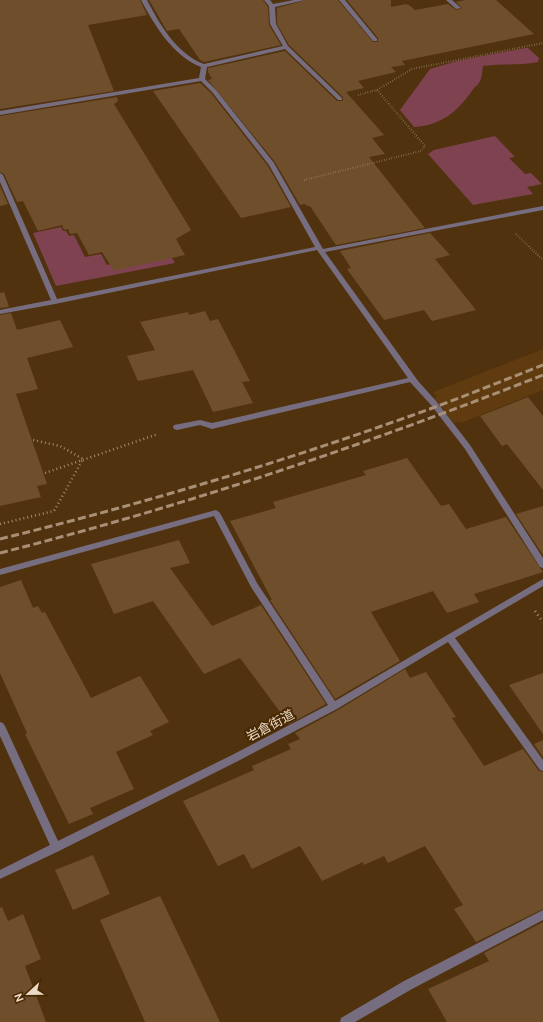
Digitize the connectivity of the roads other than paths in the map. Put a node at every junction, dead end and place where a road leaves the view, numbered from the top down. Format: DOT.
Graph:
graph roads {
  1 [pos="144,0"];
  2 [pos="267,0"];
  3 [pos="302,0"];
  4 [pos="342,0"];
  5 [pos="449,0"];
  6 [pos="272,6"];
  7 [pos="458,8"];
  8 [pos="375,40"];
  9 [pos="286,47"];
  10 [pos="204,66"];
  11 [pos="202,79"];
  12 [pos="340,99"];
  13 [pos="0,113"];
  14 [pos="0,174"];
  15 [pos="543,208"];
  16 [pos="320,250"];
  17 [pos="55,302"];
  18 [pos="0,312"];
  19 [pos="413,379"];
  20 [pos="177,427"];
  21 [pos="543,565"];
  22 [pos="0,572"];
  23 [pos="543,582"];
  24 [pos="450,638"];
  25 [pos="334,706"];
  26 [pos="0,726"];
  27 [pos="543,767"];
  28 [pos="56,848"];
  29 [pos="0,875"];
  30 [pos="543,915"];
  31 [pos="345,1022"];
  1 -- 10 [label="street"];
  2 -- 6 [label="street"];
  3 -- 6 [label="street"];
  4 -- 8 [label="street"];
  5 -- 7 [label="street"];
  6 -- 9 [label="street"];
  9 -- 10 [label="street"];
  9 -- 12 [label="street"];
  10 -- 11 [label="street"];
  11 -- 13 [label="street"];
  11 -- 16 [label="street"];
  14 -- 17 [label="street"];
  15 -- 16 [label="street"];
  16 -- 17 [label="street"];
  16 -- 19 [label="street"];
  17 -- 18 [label="street"];
  19 -- 20 [label="street"];
  19 -- 21 [label="street"];
  22 -- 25 [label="street"];
  23 -- 24 [label="street, 岩倉街道"];
  24 -- 25 [label="street, 岩倉街道"];
  24 -- 27 [label="street"];
  25 -- 28 [label="street, 岩倉街道"];
  26 -- 28 [label="street"];
  28 -- 29 [label="street, 岩倉街道"];
  30 -- 31 [label="street"];
}
